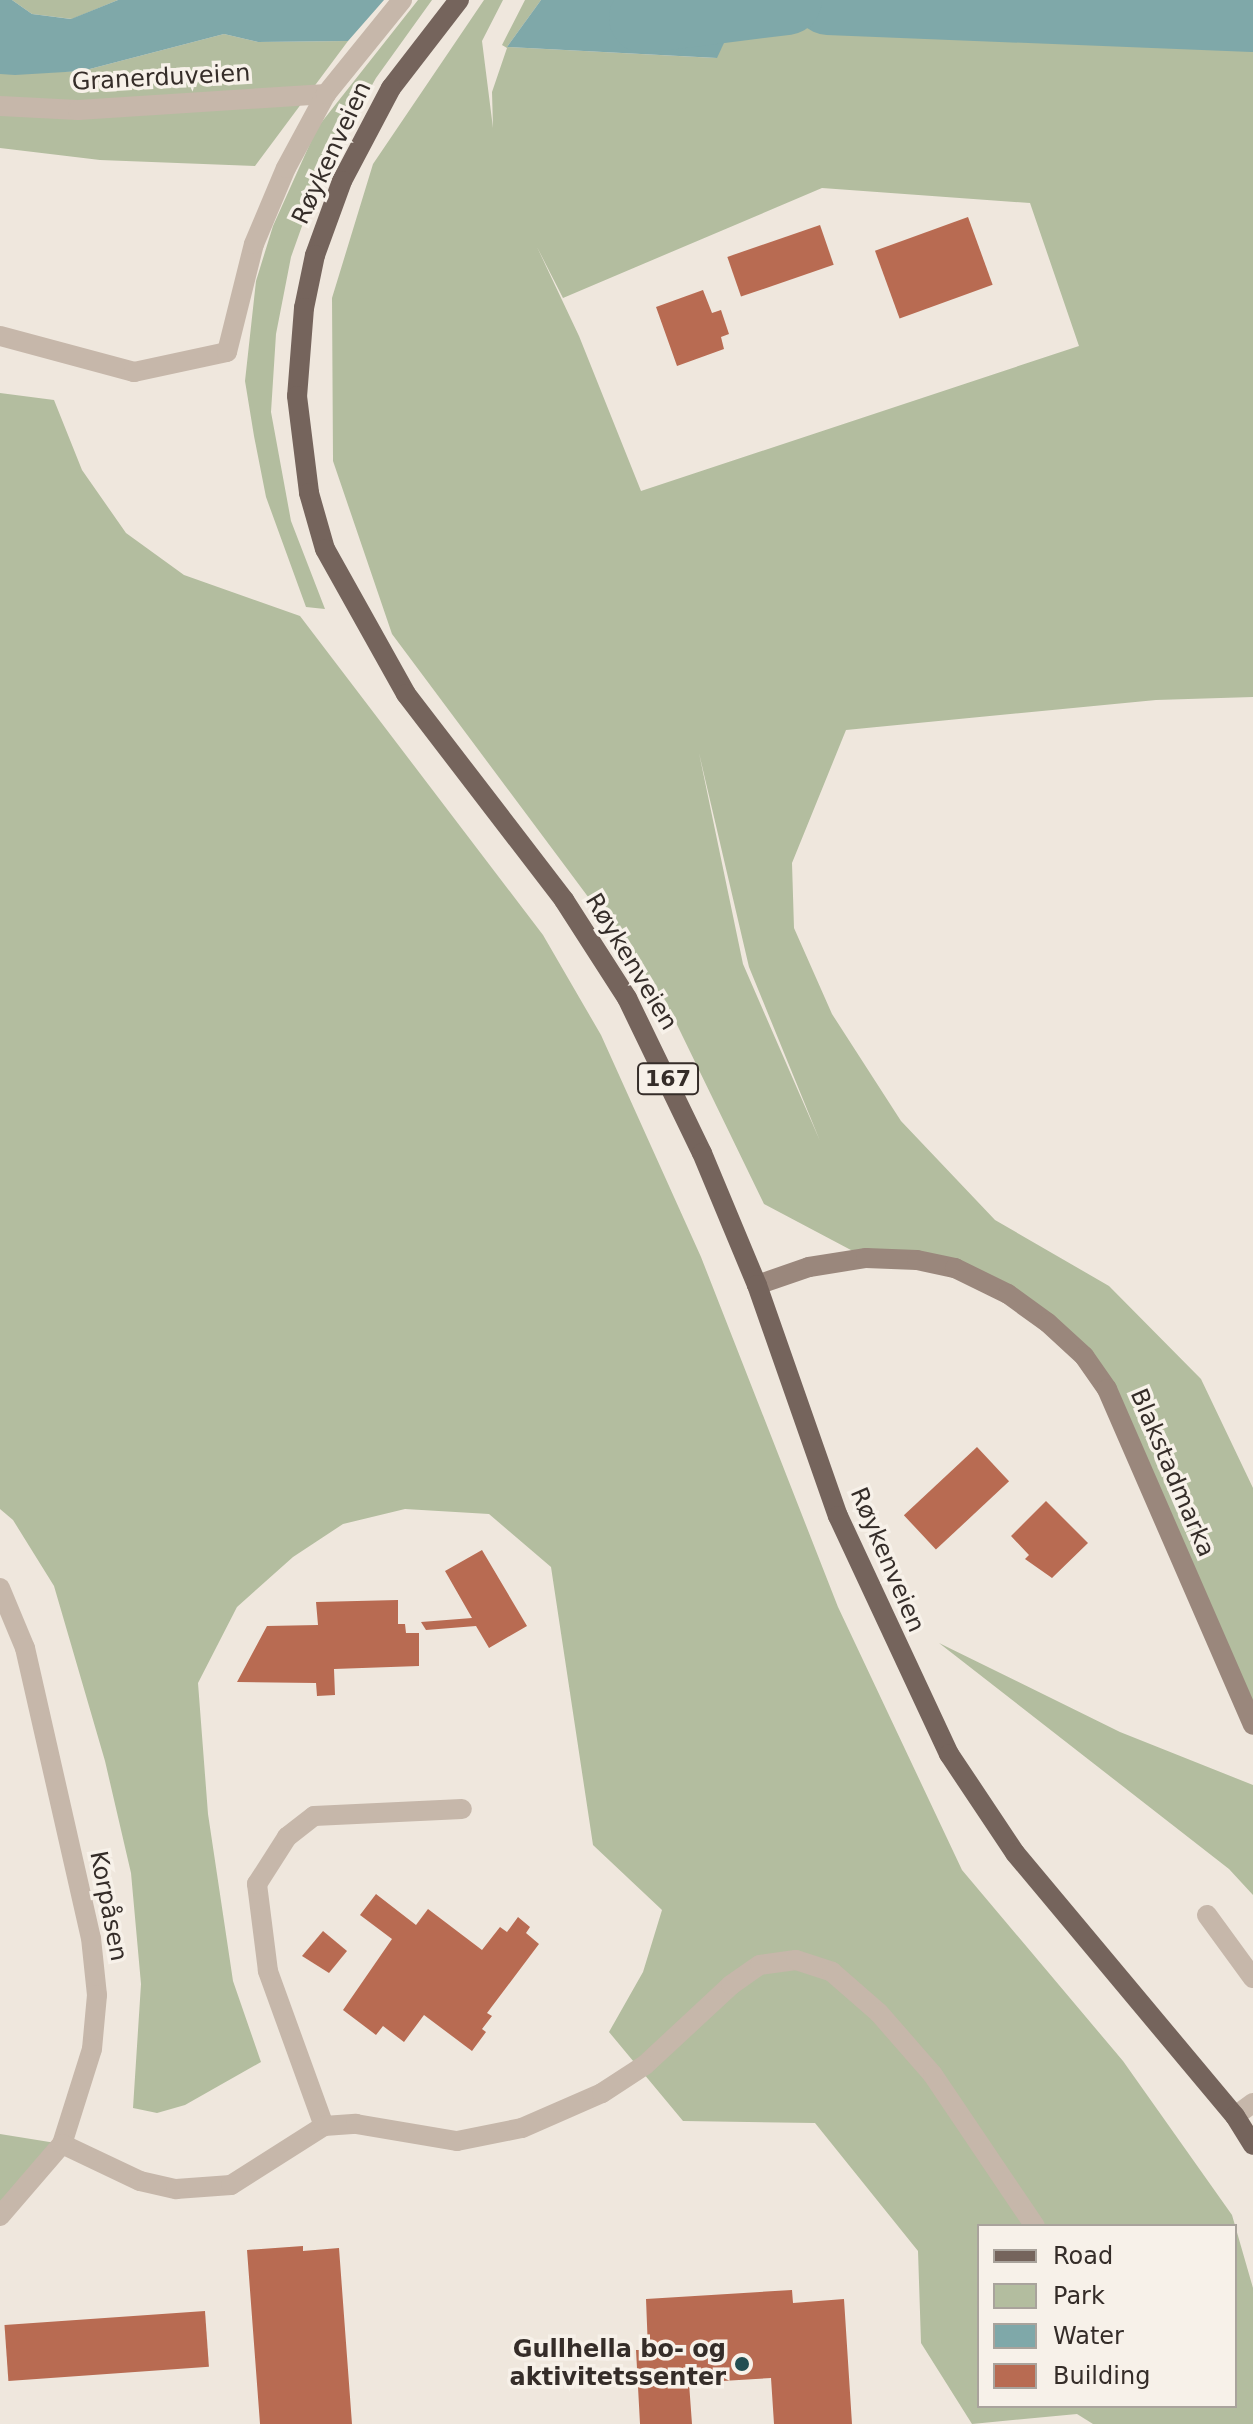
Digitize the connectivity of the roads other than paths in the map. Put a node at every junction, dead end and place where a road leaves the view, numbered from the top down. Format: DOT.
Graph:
graph roads {
  1 [pos="402,0"];
  2 [pos="459,0"];
  3 [pos="326,94"];
  4 [pos="0,106"];
  5 [pos="0,336"];
  6 [pos="757,1285"];
  7 [pos="0,1588"];
  8 [pos="1253,1725"];
  9 [pos="462,1809"];
  10 [pos="1207,1915"];
  11 [pos="1253,1978"];
  12 [pos="1253,2103"];
  13 [pos="1235,2116"];
  14 [pos="324,2126"];
  15 [pos="62,2144"];
  16 [pos="1253,2145"];
  17 [pos="0,2216"];
  18 [pos="1034,2224"];
  1 -- 3 [label="street"];
  2 -- 6 [label="main road, Røykenveien / 167"];
  3 -- 4 [label="street, Granerduveien"];
  3 -- 5 [label="street"];
  6 -- 8 [label="main road, Blakstadmarka"];
  6 -- 13 [label="main road, Røykenveien / 167"];
  7 -- 15 [label="street, Korpåsen"];
  9 -- 14 [label="street"];
  10 -- 11 [label="street"];
  12 -- 13 [label="street"];
  13 -- 16 [label="main road, Røykenveien / 167"];
  14 -- 15 [label="street"];
  14 -- 18 [label="street"];
  15 -- 17 [label="street, Korpåsen"];
}
